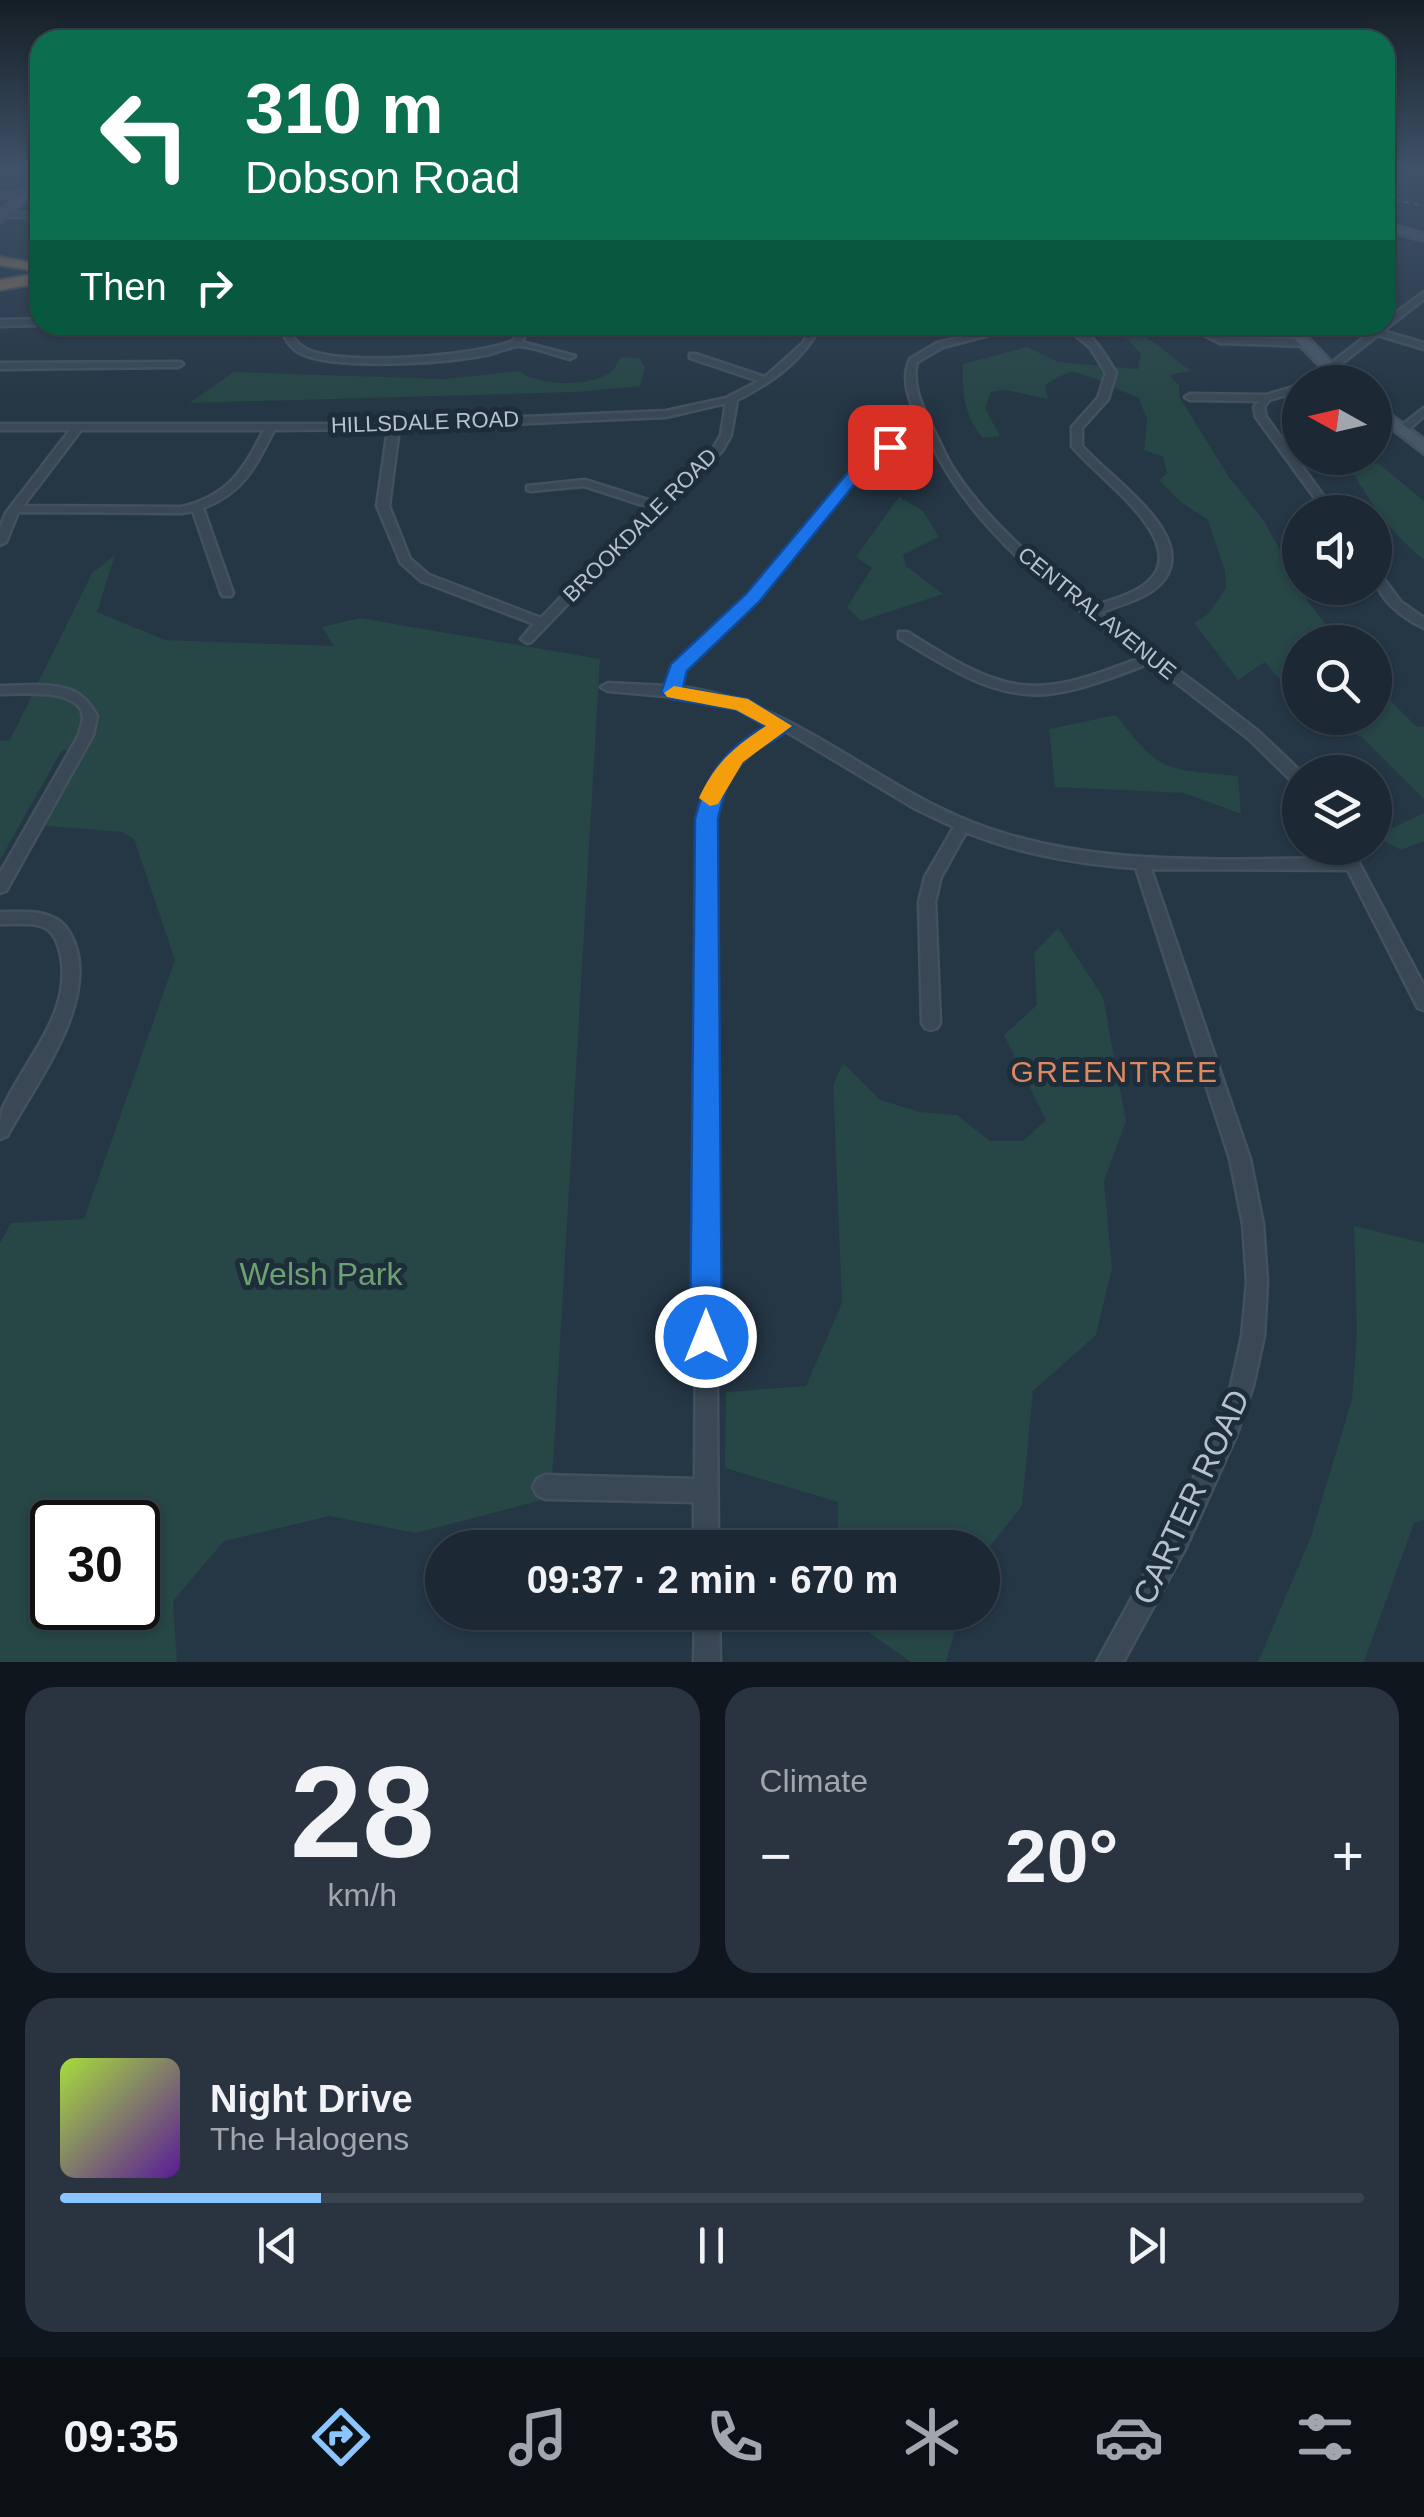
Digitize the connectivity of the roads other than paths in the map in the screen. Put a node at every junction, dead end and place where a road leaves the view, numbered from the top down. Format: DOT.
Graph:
graph roads {
  1 [pos="0,261"];
  2 [pos="30,270"];
  3 [pos="30,275"];
  4 [pos="0,282"];
  5 [pos="1424,296"];
  6 [pos="1395,319"];
  7 [pos="30,322"];
  8 [pos="0,323"];
  9 [pos="289,335"];
  10 [pos="521,335"];
  11 [pos="810,335"];
  12 [pos="983,335"];
  13 [pos="1080,335"];
  14 [pos="1209,335"];
  15 [pos="1297,335"];
  16 [pos="1374,335"];
  17 [pos="1388,335"];
  18 [pos="517,343"];
  19 [pos="1304,343"];
  20 [pos="1424,346"];
  21 [pos="570,356"];
  22 [pos="693,356"];
  23 [pos="178,364"];
  24 [pos="1325,365"];
  25 [pos="1334,365"];
  26 [pos="0,366"];
  27 [pos="767,380"];
  28 [pos="1282,393"];
  29 [pos="1190,397"];
  30 [pos="1266,398"];
  31 [pos="732,399"];
  32 [pos="1424,411"];
  33 [pos="1392,422"];
  34 [pos="394,424"];
  35 [pos="0,427"];
  36 [pos="78,427"];
  37 [pos="271,427"];
  38 [pos="1402,430"];
  39 [pos="932,440"];
  40 [pos="1424,448"];
  41 [pos="531,488"];
  42 [pos="1318,495"];
  43 [pos="197,506"];
  44 [pos="656,506"];
  45 [pos="15,509"];
  46 [pos="0,542"];
  47 [pos="227,593"];
  48 [pos="1392,599"];
  49 [pos="1091,612"];
  50 [pos="544,623"];
  51 [pos="1424,624"];
  52 [pos="903,635"];
  53 [pos="527,639"];
  54 [pos="1150,659"];
  55 [pos="608,687"];
  56 [pos="0,690"];
  57 [pos="671,692"];
  58 [pos="781,726"];
  59 [pos="1282,762"];
  60 [pos="962,825"];
  61 [pos="1142,864"];
  62 [pos="1282,864"];
  63 [pos="1353,865"];
  64 [pos="0,887"];
  65 [pos="0,918"];
  66 [pos="1424,1002"];
  67 [pos="931,1023"];
  68 [pos="0,1130"];
  69 [pos="545,1487"];
  70 [pos="705,1490"];
  71 [pos="706,1530"];
  72 [pos="706,1630"];
  73 [pos="707,1662"];
  74 [pos="1110,1662"];
  1 -- 2 [label="highway"];
  3 -- 4 [label="highway"];
  5 -- 6 [label="street"];
  7 -- 8 [label="street"];
  9 -- 18 [label="street"];
  10 -- 18 [label="street"];
  11 -- 27 [label="street, HILLSDALE ROAD"];
  12 -- 39 [label="street, CENTRAL AVENUE"];
  13 -- 49 [label="street"];
  14 -- 19 [label="street"];
  15 -- 19 [label="street"];
  16 -- 25 [label="street"];
  17 -- 20 [label="street"];
  18 -- 21 [label="street"];
  19 -- 24 [label="street"];
  22 -- 27 [label="street"];
  23 -- 26 [label="street"];
  27 -- 31 [label="street, HILLSDALE ROAD"];
  28 -- 30 [label="street"];
  29 -- 30 [label="street"];
  30 -- 42 [label="street"];
  31 -- 34 [label="street, HILLSDALE ROAD"];
  31 -- 44 [label="street, BROOKDALE ROAD"];
  32 -- 38 [label="street"];
  33 -- 38 [label="street"];
  34 -- 37 [label="street, HILLSDALE ROAD"];
  34 -- 50 [label="street"];
  35 -- 36 [label="street, HILLSDALE ROAD"];
  36 -- 37 [label="street, HILLSDALE ROAD"];
  36 -- 45 [label="street"];
  37 -- 43 [label="street"];
  38 -- 40 [label="street"];
  39 -- 49 [label="street, CENTRAL AVENUE"];
  39 -- 57 [label="street"];
  41 -- 44 [label="street"];
  43 -- 45 [label="street"];
  43 -- 47 [label="street"];
  44 -- 50 [label="street, BROOKDALE ROAD"];
  45 -- 46 [label="street"];
  48 -- 51 [label="street"];
  49 -- 54 [label="street, CENTRAL AVENUE"];
  50 -- 53 [label="street, BROOKDALE ROAD"];
  52 -- 54 [label="street"];
  54 -- 59 [label="street, CENTRAL AVENUE"];
  55 -- 57 [label="street"];
  56 -- 64 [label="street"];
  57 -- 58 [label="street"];
  58 -- 60 [label="street"];
  58 -- 70 [label="street"];
  60 -- 61 [label="street"];
  60 -- 67 [label="street"];
  61 -- 62 [label="street"];
  61 -- 74 [label="street, CARTER ROAD"];
  63 -- 66 [label="street"];
  65 -- 68 [label="street"];
  69 -- 70 [label="street"];
  70 -- 71 [label="street"];
  72 -- 73 [label="street"];
}
